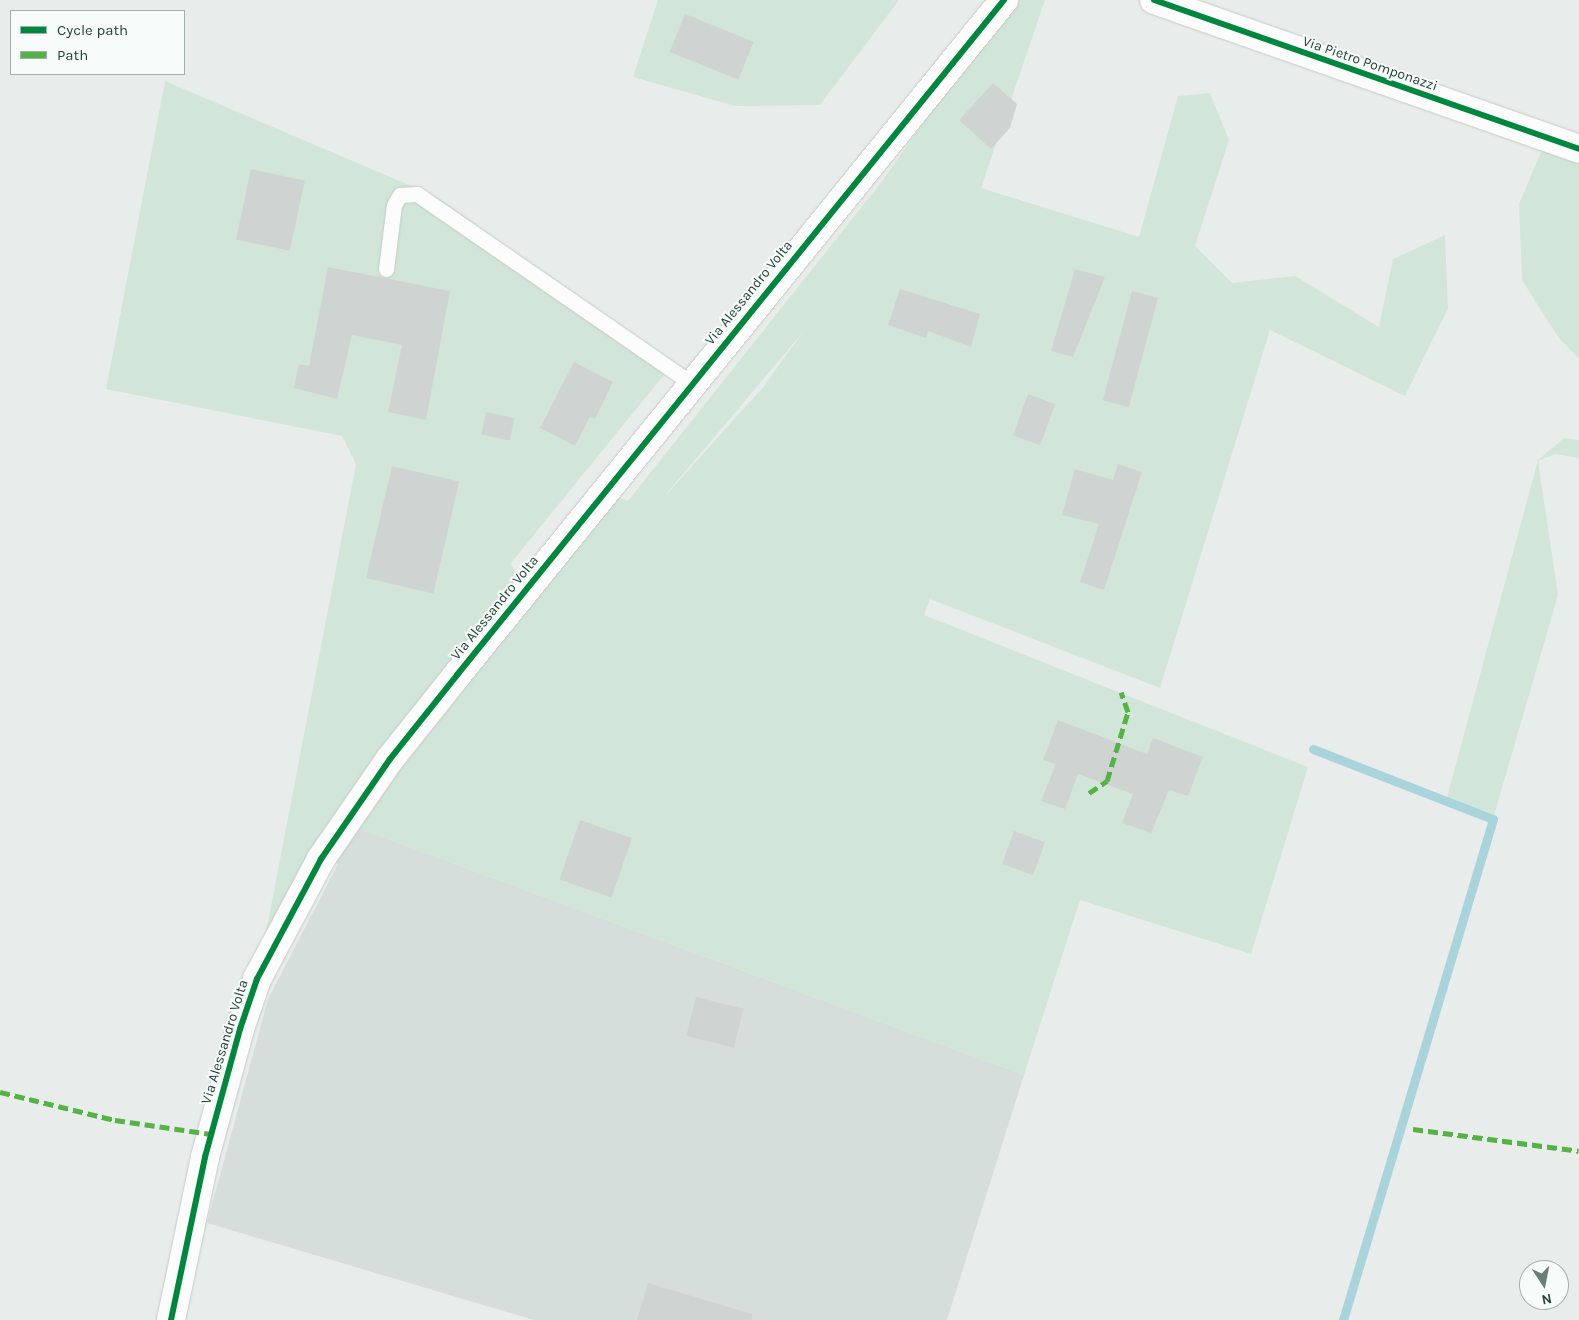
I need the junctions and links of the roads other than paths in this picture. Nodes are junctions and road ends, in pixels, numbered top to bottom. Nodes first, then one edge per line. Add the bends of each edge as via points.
1 (1004, 0) edge
2 (1154, 0) edge
3 (1579, 149) edge
4 (386, 269) dead end
5 (692, 384) junction
6 (171, 1320) edge

1 - 5 street, Via Alessandro Volta
2 - 3 street, Via Pietro Pomponazzi
4 - 5 lane via 394,206 400,195 417,194
5 - 6 street, Via Alessandro Volta via 390,759 297,897 257,979 240,1028 205,1157

